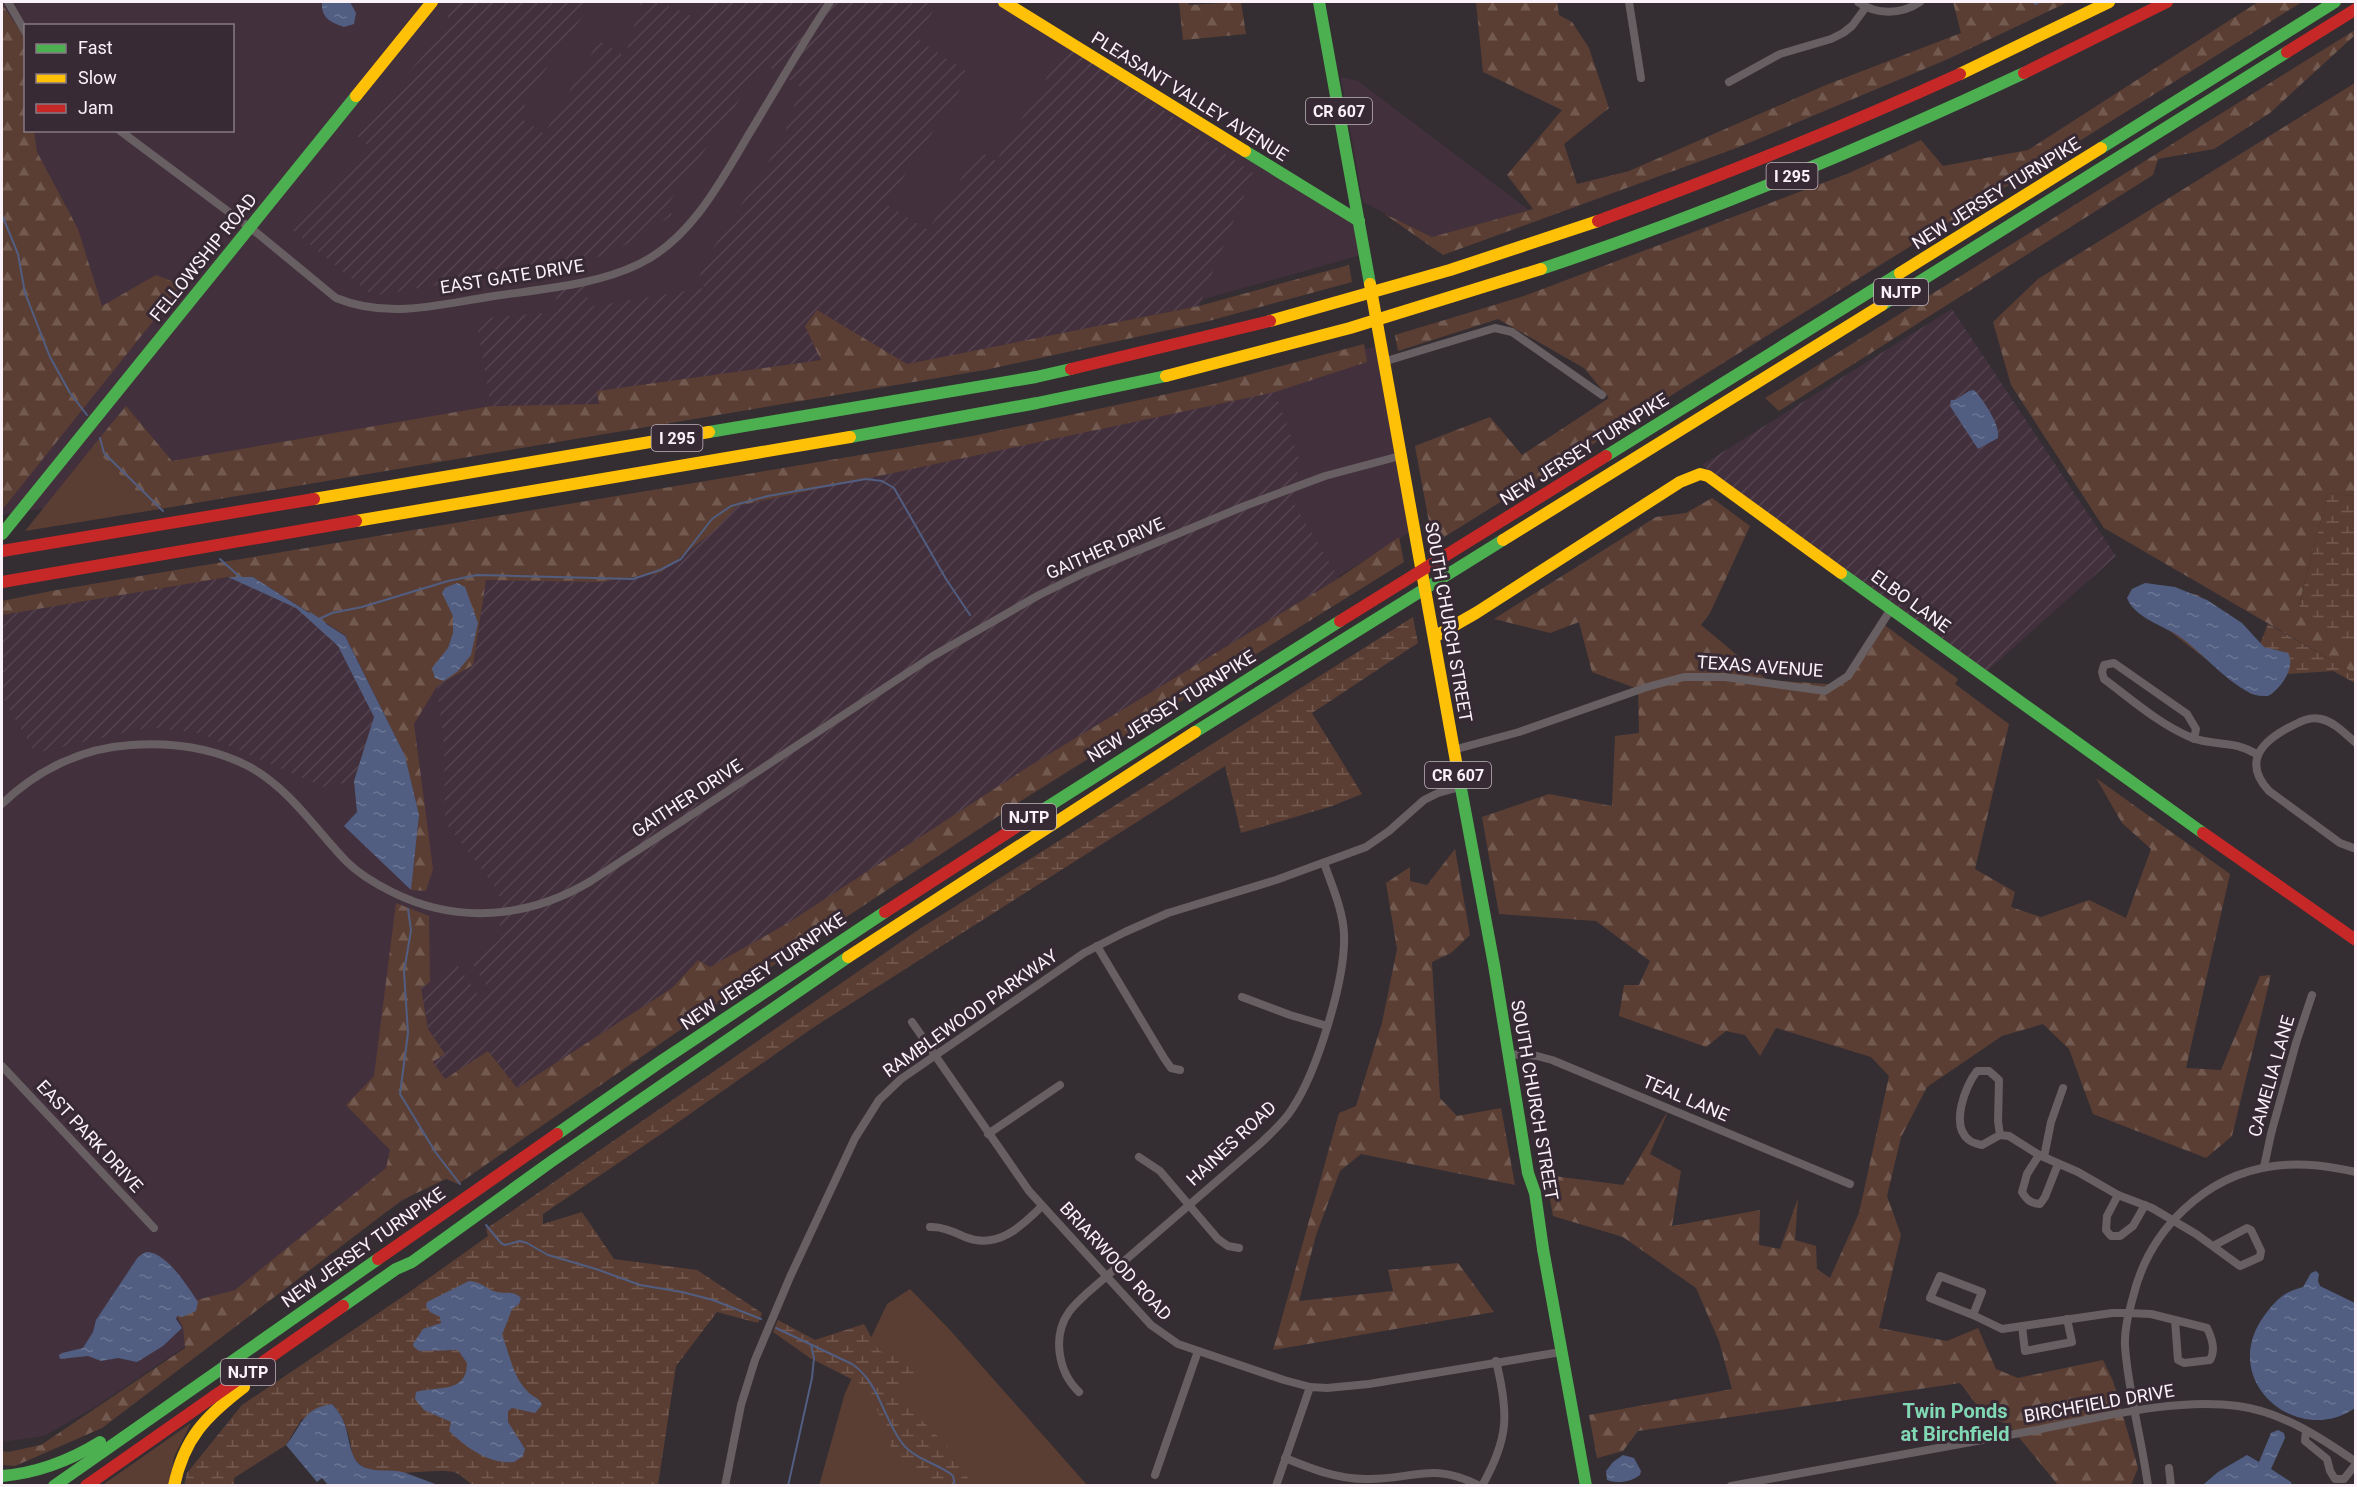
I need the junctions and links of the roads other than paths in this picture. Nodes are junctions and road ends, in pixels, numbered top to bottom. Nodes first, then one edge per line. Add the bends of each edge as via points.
1 (8, 2) edge
2 (432, 2) edge
3 (830, 2) edge
4 (1004, 2) edge
5 (1319, 2) edge
6 (1629, 2) edge
7 (1920, 2) edge
8 (2109, 2) edge
9 (2167, 2) edge
10 (2335, 2) edge
11 (1862, 4) edge
12 (2355, 9) edge
13 (24, 30) edge
14 (1641, 78) dead end
15 (1729, 82) dead end
16 (123, 132) edge
17 (1359, 220) junction
18 (250, 228) junction
19 (1383, 362) junction
20 (1602, 395) dead end
21 (1400, 456) junction
22 (3, 532) edge
23 (2, 551) edge
24 (2, 582) edge
25 (1892, 609) junction
26 (1434, 637) junction
27 (2194, 739) junction
28 (2355, 742) edge
29 (1454, 750) junction
30 (2258, 755) junction
31 (1460, 787) junction
32 (2, 804) edge
33 (2355, 849) edge
34 (1324, 863) junction
35 (2355, 940) edge
36 (1097, 946) junction
37 (2312, 995) dead end
38 (1242, 997) dead end
39 (912, 1022) dead end
40 (1327, 1026) junction
41 (934, 1054) junction
42 (1508, 1054) junction
43 (2, 1066) edge
44 (1180, 1070) dead end
45 (1060, 1085) dead end
46 (2063, 1088) dead end
47 (988, 1134) junction
48 (2000, 1135) junction
49 (2042, 1156) junction
50 (1139, 1157) dead end
51 (2058, 1164) junction
52 (2264, 1167) junction
53 (2355, 1172) edge
54 (1850, 1184) dead end
55 (2118, 1195) junction
56 (1189, 1205) junction
57 (2145, 1205) junction
58 (1042, 1206) junction
59 (2172, 1221) junction
60 (930, 1227) dead end
61 (153, 1228) dead end
62 (2213, 1246) junction
63 (1239, 1248) dead end
64 (412, 1262) junction
65 (1107, 1277) junction
66 (351, 1278) junction
67 (2128, 1313) junction
68 (1972, 1315) junction
69 (2067, 1319) junction
70 (2175, 1320) junction
71 (2022, 1326) junction
72 (1198, 1351) junction
73 (1561, 1352) junction
74 (1496, 1361) junction
75 (1310, 1387) junction
76 (1079, 1392) dead end
77 (2136, 1412) junction
78 (2306, 1431) junction
79 (1285, 1458) junction
80 (2355, 1463) edge
81 (2169, 1468) dead end
82 (1155, 1475) dead end
83 (2, 1476) edge
84 (54, 1485) edge
85 (86, 1485) edge
86 (174, 1485) edge
87 (724, 1485) edge
88 (1276, 1485) edge
89 (1481, 1485) edge
90 (1586, 1485) edge
91 (1731, 1485) edge
92 (2148, 1485) edge
93 (2171, 1485) edge

1 - 13 street
2 - 18 main road, FELLOWSHIP ROAD
3 - 18 street, EAST GATE DRIVE via 696,216 667,246 627,269 600,278 419,308 377,309 336,298
4 - 17 main road, PLEASANT VALLEY AVENUE
5 - 17 main road, SOUTH CHURCH STREET / CR 607
6 - 14 street
7 - 11 street via 1897,12
8 - 23 main road, I 295 via 1944,81 1780,152 1602,220 1347,301 1036,377
9 - 24 main road, I 295 via 1977,96 1783,180 1502,283 1222,363 1048,402
10 - 66 main road, NEW JERSEY TURNPIKE / NJTP via 947,870 660,1062
11 - 15 street via 1852,26 1843,33 1780,54
12 - 64 main road, NEW JERSEY TURNPIKE / NJTP via 1068,812 838,962
16 - 18 street, EAST GATE DRIVE
17 - 19 main road, SOUTH CHURCH STREET / CR 607
18 - 22 main road, FELLOWSHIP ROAD
19 - 20 street via 1495,328 1503,329
19 - 21 main road, SOUTH CHURCH STREET / CR 607
21 - 26 main road, SOUTH CHURCH STREET / CR 607
21 - 32 street, GAITHER DRIVE via 1325,476 1242,507 1039,595 939,652 591,881 538,906 496,914 467,914 439,910 400,897 348,863 293,801 251,768 221,754 187,746 147,743 92,751 39,775
25 - 26 main road, ELBO LANE via 1721,485 1700,474 1680,482
25 - 29 street, TEXAS AVENUE via 1848,676 1825,691 1725,677 1684,678
25 - 35 main road, ELBO LANE
26 - 29 main road, SOUTH CHURCH STREET / CR 607
27 - 27 street via 2104,680 2104,665 2114,663 2187,714 2196,729
27 - 30 street via 2237,745
28 - 30 street via 2333,723 2307,719 2269,739
29 - 31 main road, SOUTH CHURCH STREET / CR 607
30 - 33 street via 2257,774 2269,791 2340,843
31 - 34 street, RAMBLEWOOD PARKWAY via 1424,800 1366,847
31 - 42 main road, SOUTH CHURCH STREET / CR 607
34 - 36 street, RAMBLEWOOD PARKWAY via 1168,913
34 - 40 street, HAINES ROAD via 1344,932 1342,973
36 - 41 street, RAMBLEWOOD PARKWAY
36 - 44 street via 1164,1058 1172,1068
37 - 52 street, CAMELIA LANE via 2298,1034
38 - 40 street
39 - 41 street, BRIARWOOD ROAD
40 - 56 street, HAINES ROAD via 1303,1090 1285,1119
41 - 47 street, BRIARWOOD ROAD
41 - 87 street, RAMBLEWOOD PARKWAY via 889,1089 855,1138 755,1360
42 - 54 street, TEAL LANE via 1552,1060
42 - 73 main road, SOUTH CHURCH STREET / CR 607
43 - 61 street, EAST PARK DRIVE
45 - 47 street
46 - 49 street
47 - 58 street, BRIARWOOD ROAD
48 - 48 street via 1982,1145 1969,1140 1960,1129 1968,1082 1977,1071 1989,1071 1999,1080
48 - 49 street via 2009,1136
49 - 51 street
49 - 51 street via 2027,1174 2022,1192 2032,1203 2040,1204 2045,1197
50 - 56 street via 1160,1171
51 - 55 street
52 - 53 street via 2317,1165
52 - 59 street via 2217,1185
55 - 57 street
55 - 57 street via 2106,1223 2111,1236 2120,1236 2133,1226
56 - 63 street via 1223,1243
56 - 65 street, HAINES ROAD
57 - 59 street
58 - 60 street via 1008,1235 990,1241
58 - 65 street, BRIARWOOD ROAD
59 - 62 street
59 - 67 street via 2146,1256
62 - 62 street via 2240,1266 2260,1257 2261,1251 2247,1228
64 - 85 main road, NEW JERSEY TURNPIKE / NJTP via 396,1269
64 - 86 main road via 214,1410 186,1445
65 - 72 street, BRIARWOOD ROAD via 1160,1333
65 - 76 street, HAINES ROAD via 1069,1312 1060,1334 1062,1364
66 - 83 main road via 289,1311 83,1452 39,1470
66 - 84 main road, NEW JERSEY TURNPIKE / NJTP
67 - 69 street
67 - 70 street
67 - 77 street via 2125,1345
68 - 68 street via 1930,1298 1940,1275 1982,1292
68 - 71 street via 2002,1329
69 - 71 street
69 - 71 street via 2072,1342 2025,1351
70 - 70 street via 2207,1328 2214,1355 2210,1360 2178,1360
72 - 75 street, BRIARWOOD ROAD
72 - 82 street
73 - 74 street, BRIARWOOD ROAD
73 - 90 main road, SOUTH CHURCH STREET
74 - 75 street, BRIARWOOD ROAD via 1359,1386
74 - 89 street via 1504,1397 1504,1432 1498,1456
75 - 79 street
77 - 78 street, BIRCHFIELD DRIVE via 2196,1404 2236,1406 2281,1418
77 - 91 street, BIRCHFIELD DRIVE
77 - 92 street
78 - 80 street, BIRCHFIELD DRIVE
78 - 80 street via 2305,1442 2327,1459 2336,1479 2343,1479
79 - 88 street
79 - 89 street via 1319,1472 1351,1479 1436,1472
81 - 93 street

